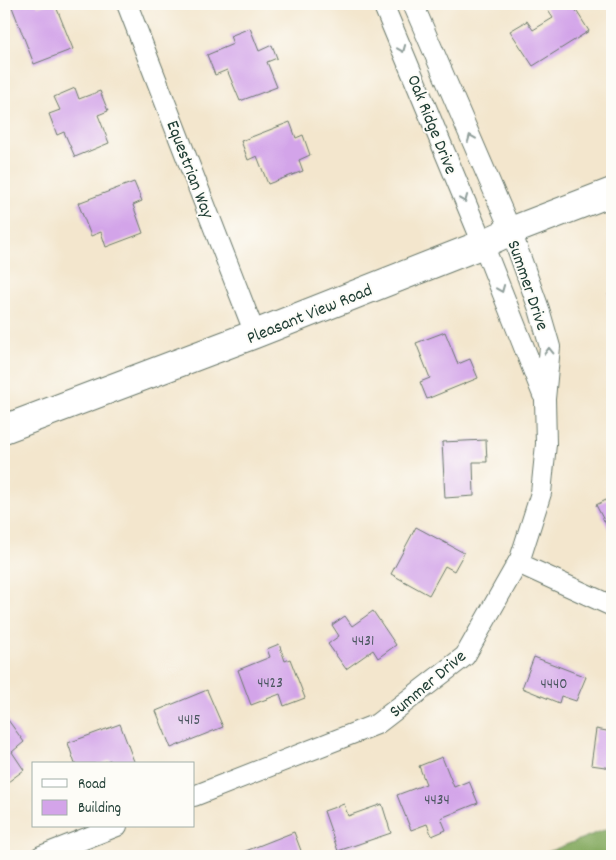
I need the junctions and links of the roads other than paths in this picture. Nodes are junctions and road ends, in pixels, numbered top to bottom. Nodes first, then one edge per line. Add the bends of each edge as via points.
1 (127, 4) edge
2 (383, 4) edge
3 (413, 4) edge
4 (612, 192) edge
5 (511, 231) junction
6 (483, 244) junction
7 (255, 334) junction
8 (545, 399) junction
9 (4, 429) edge
10 (518, 563) junction
11 (612, 606) edge
12 (195, 796) edge
13 (112, 828) edge
14 (41, 856) edge

1 - 7 street, Equestrian Way
2 -> 6 street, Oak Ridge Drive
5 -> 3 street, Oak Ridge Drive
4 - 5 main road, Pleasant View Road
5 - 6 main road, Pleasant View Road
8 -> 5 street, Summer Drive via 550,348
6 - 7 main road, Pleasant View Road
6 -> 8 street, Summer Drive
7 - 9 main road, Pleasant View Road
8 - 10 street, Summer Drive via 546,444 540,493
10 - 11 street
10 - 12 street, Summer Drive via 465,656 377,724
13 - 14 street

